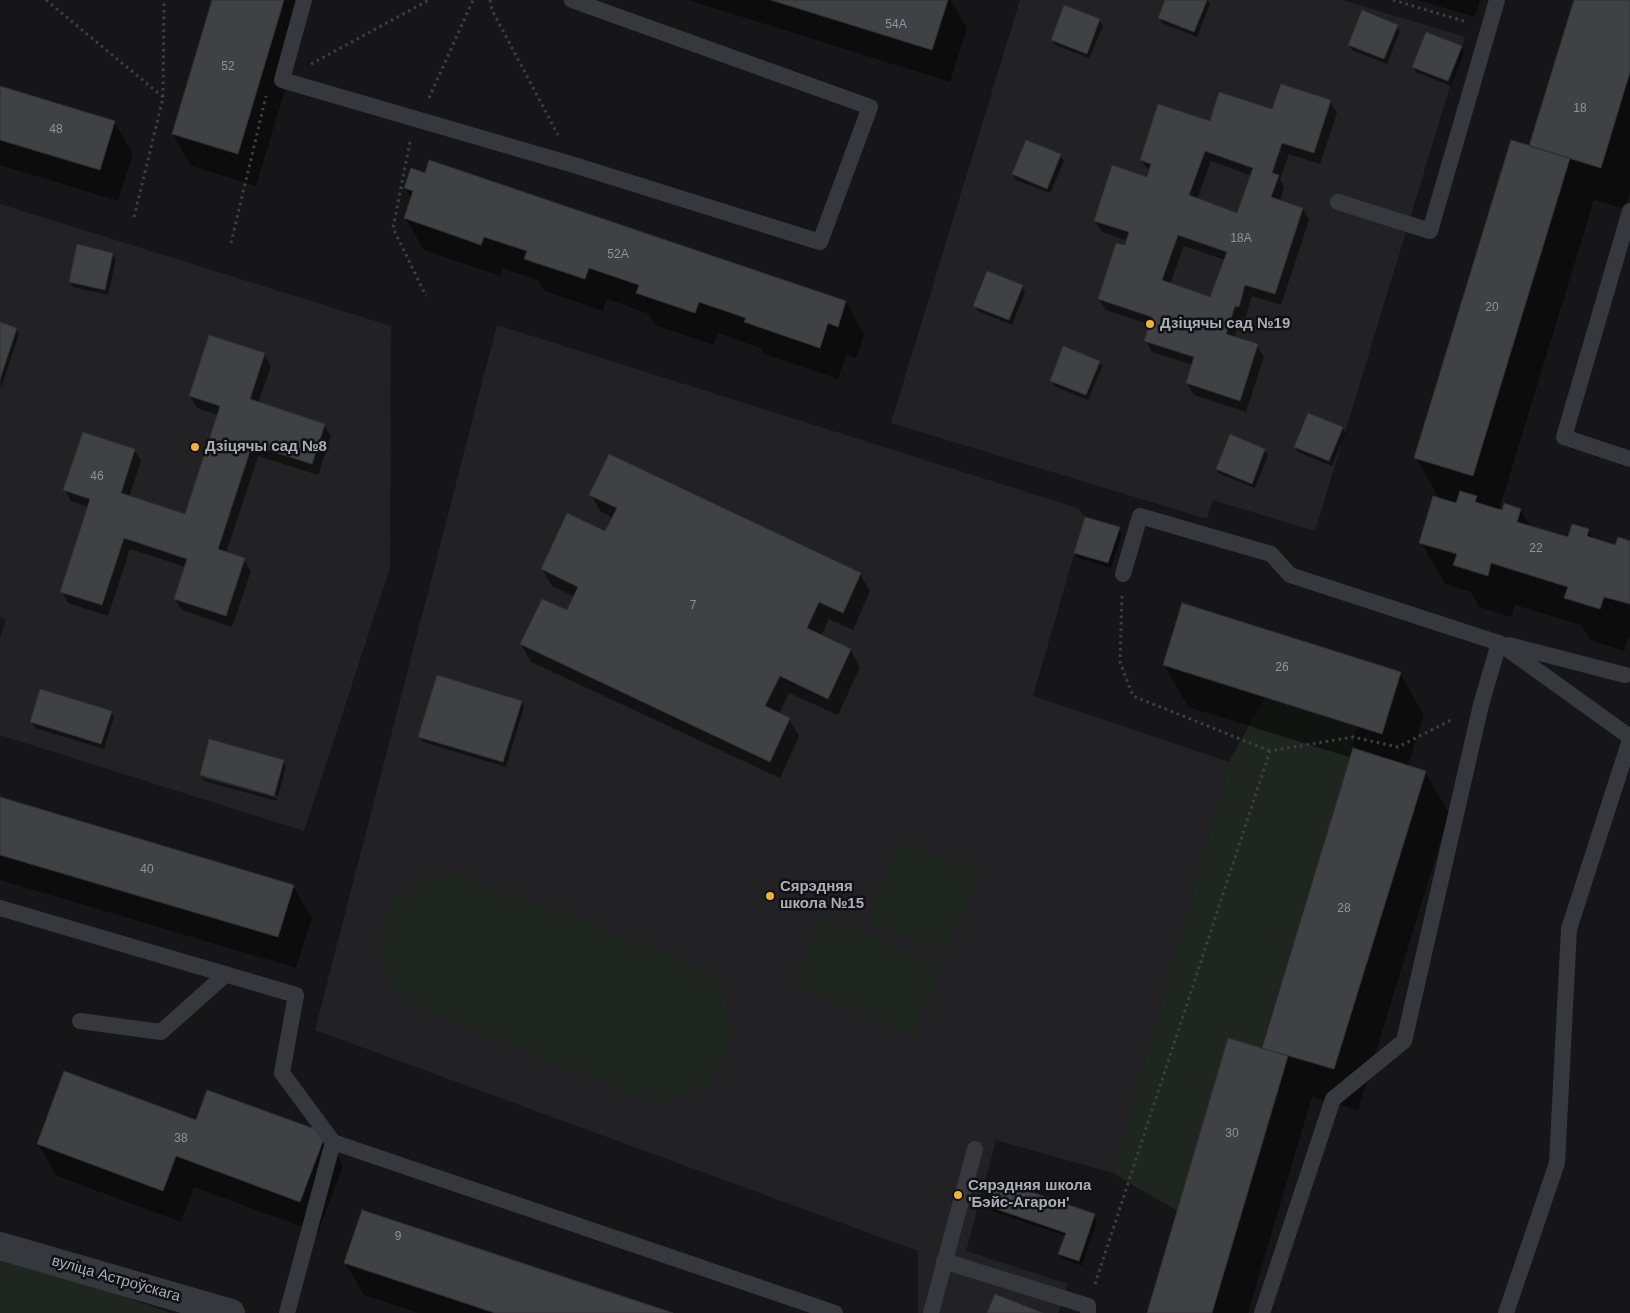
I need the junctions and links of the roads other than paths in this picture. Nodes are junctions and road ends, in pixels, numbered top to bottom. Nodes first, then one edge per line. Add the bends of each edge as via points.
1 (304, 0) edge
2 (572, 0) edge
3 (1497, 0) edge
4 (1338, 202) dead end
5 (1630, 211) edge
6 (1630, 459) edge
7 (1123, 574) road end
8 (1499, 643) junction
9 (1625, 675) dead end
10 (1630, 739) edge
11 (0, 908) edge
12 (226, 974) junction
13 (80, 1021) dead end
14 (333, 1142) junction
15 (975, 1149) dead end
16 (0, 1246) edge
17 (944, 1261) junction
18 (1088, 1310) edge
19 (231, 1313) edge
20 (287, 1313) edge
21 (835, 1313) edge
22 (931, 1313) edge
23 (1262, 1313) edge
24 (1506, 1313) edge

1 - 2 lane via 282,80 574,165 820,242 870,107
3 - 4 lane via 1430,230
5 - 6 lane via 1564,437
7 - 8 lane via 1140,516 1272,554 1290,575
8 - 9 lane
8 - 10 lane
8 - 23 lane via 1480,705 1404,1041 1333,1099
10 - 24 lane via 1569,929 1557,1163
11 - 12 lane
12 - 13 lane via 161,1032
12 - 14 lane via 296,995 282,1073
14 - 20 lane
14 - 21 lane
15 - 17 lane
16 - 19 street, вуліца Астроўскага
17 - 18 lane
17 - 22 lane

